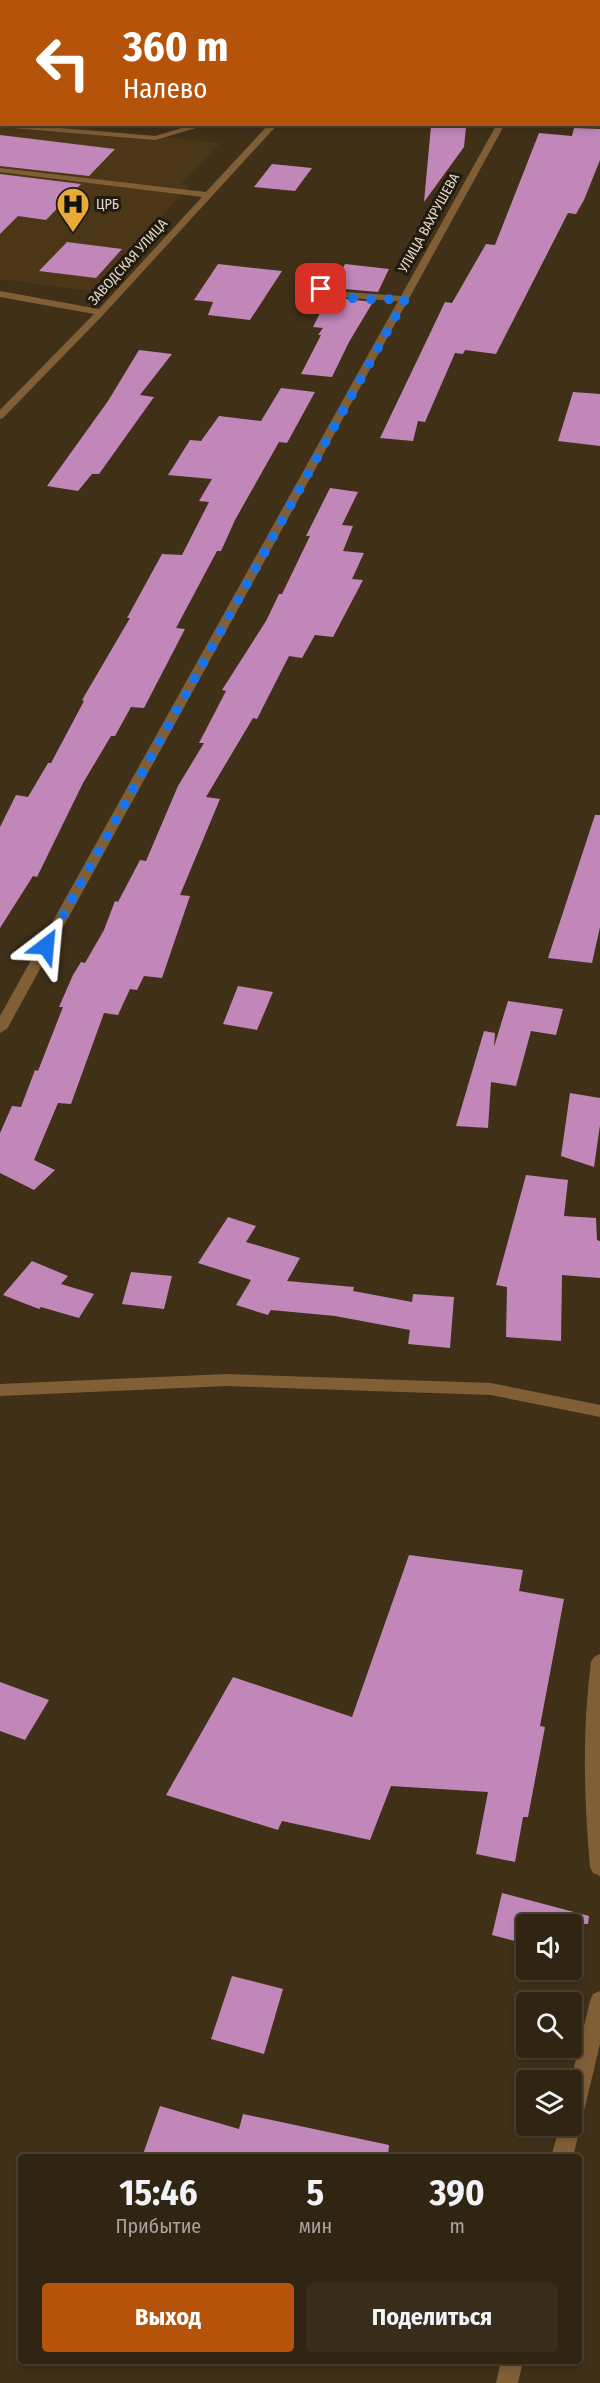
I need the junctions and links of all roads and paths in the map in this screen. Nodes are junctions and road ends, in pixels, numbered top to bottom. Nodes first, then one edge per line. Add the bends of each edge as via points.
1 (0, 126) edge
2 (199, 126) edge
3 (272, 126) edge
4 (500, 126) edge
5 (0, 170) edge
6 (207, 195) junction
7 (329, 273) dead end
8 (0, 294) edge
9 (405, 299) junction
10 (101, 312) junction
11 (0, 416) edge
12 (0, 1029) edge
13 (0, 1390) edge
14 (600, 1411) edge
15 (600, 1662) edge
16 (600, 1868) edge
17 (600, 2001) edge
18 (582, 2076) edge
19 (567, 2136) edge
20 (563, 2154) edge
21 (511, 2364) edge
22 (507, 2383) edge

1 - 2 street via 155,138
3 - 6 street, ЗАВОДСКАЯ УЛИЦА
4 - 9 street, УЛИЦА ВАХРУШЕВА
5 - 6 street
6 - 10 street, ЗАВОДСКАЯ УЛИЦА
7 - 9 street via 321,289 332,294
8 - 10 street
9 - 12 street, УЛИЦА ВАХРУШЕВА
10 - 11 street, ЗАВОДСКАЯ УЛИЦА
13 - 14 street via 227,1380 491,1389
15 - 16 street via 594,1705 594,1806
17 - 18 street
19 - 20 street
21 - 22 street

